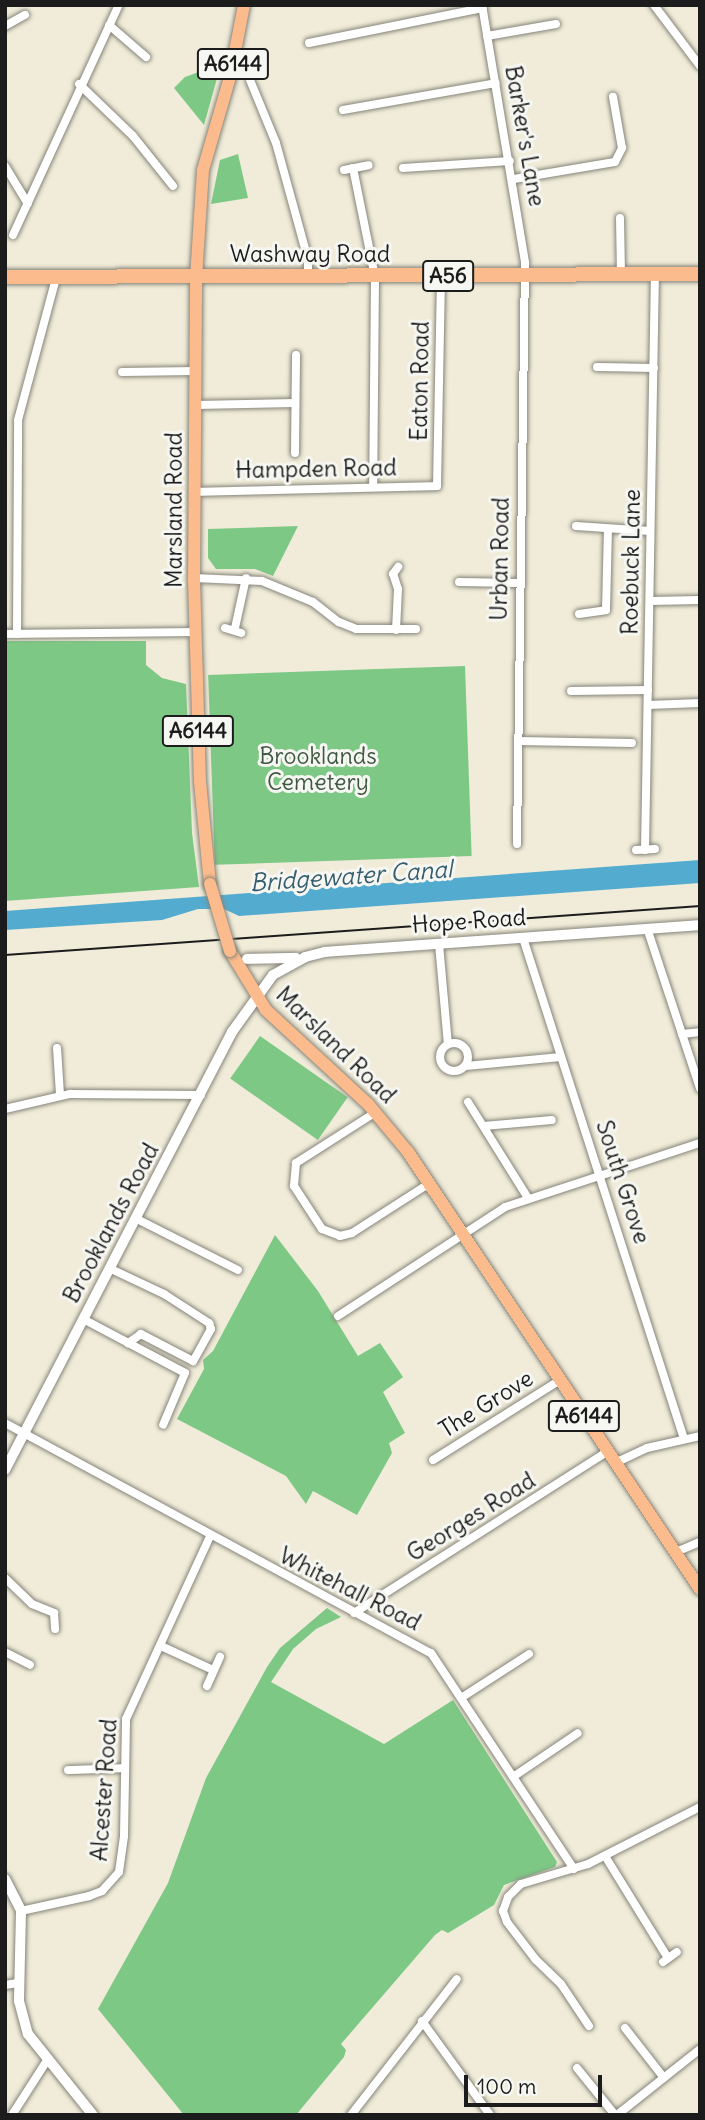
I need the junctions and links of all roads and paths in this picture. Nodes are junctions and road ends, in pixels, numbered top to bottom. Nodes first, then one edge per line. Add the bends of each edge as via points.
1 (119, 5) edge
2 (244, 5) edge
3 (654, 5) edge
4 (482, 6) edge
5 (25, 15) dead end
6 (556, 24) dead end
7 (109, 25) junction
8 (5, 26) edge
9 (487, 36) junction
10 (309, 43) dead end
11 (146, 57) dead end
12 (700, 66) edge
13 (250, 80) dead end
14 (496, 83) junction
15 (79, 84) junction
16 (613, 97) dead end
17 (343, 110) dead end
18 (510, 161) junction
19 (369, 165) dead end
20 (5, 166) edge
21 (402, 168) dead end
22 (514, 180) junction
23 (173, 186) dead end
24 (28, 204) junction
25 (620, 218) dead end
26 (13, 235) dead end
27 (525, 274) junction
28 (621, 274) junction
29 (655, 274) junction
30 (700, 274) edge
31 (441, 276) junction
32 (5, 277) edge
33 (308, 277) junction
34 (375, 277) junction
35 (56, 278) junction
36 (196, 278) junction
37 (296, 355) dead end
38 (597, 367) dead end
39 (654, 368) junction
40 (196, 371) junction
41 (121, 372) dead end
42 (295, 403) junction
43 (196, 405) junction
44 (295, 453) dead end
45 (437, 486) joint
46 (373, 487) junction
47 (195, 492) junction
48 (576, 526) dead end
49 (608, 530) junction
50 (650, 531) junction
51 (392, 572) dead end
52 (194, 578) junction
53 (246, 578) junction
54 (459, 582) dead end
55 (518, 583) junction
56 (700, 600) edge
57 (650, 601) junction
58 (579, 614) dead end
59 (225, 628) dead end
60 (416, 629) dead end
61 (396, 630) junction
62 (195, 632) junction
63 (5, 634) edge
64 (17, 634) junction
65 (648, 690) junction
66 (571, 691) dead end
67 (700, 703) edge
68 (648, 705) junction
69 (518, 741) junction
70 (632, 743) dead end
71 (517, 844) dead end
72 (655, 849) dead end
73 (700, 925) edge
74 (647, 928) junction
75 (523, 938) junction
76 (439, 944) junction
77 (230, 951) junction
78 (305, 957) junction
79 (247, 959) joint
80 (255, 995) junction
81 (700, 1032) edge
82 (682, 1034) junction
83 (448, 1044) junction
84 (57, 1048) dead end
85 (561, 1057) junction
86 (466, 1066) junction
87 (700, 1088) edge
88 (60, 1095) junction
89 (201, 1095) junction
90 (468, 1102) dead end
91 (5, 1108) edge
92 (376, 1112) junction
93 (552, 1120) dead end
94 (484, 1126) junction
95 (700, 1143) edge
96 (601, 1175) junction
97 (429, 1183) junction
98 (528, 1198) junction
99 (137, 1219) junction
100 (464, 1233) junction
101 (111, 1269) junction
102 (238, 1270) dead end
103 (338, 1316) dead end
104 (85, 1320) junction
105 (128, 1343) junction
106 (560, 1380) junction
107 (5, 1423) edge
108 (163, 1425) dead end
109 (25, 1433) junction
110 (700, 1436) edge
111 (684, 1439) junction
112 (608, 1451) junction
113 (433, 1460) dead end
114 (615, 1463) junction
115 (5, 1470) edge
116 (210, 1536) junction
117 (700, 1542) edge
118 (676, 1552) junction
119 (5, 1578) edge
120 (700, 1589) edge
121 (354, 1613) junction
122 (55, 1629) dead end
123 (161, 1646) junction
124 (5, 1652) edge
125 (529, 1654) dead end
126 (220, 1657) dead end
127 (30, 1665) dead end
128 (214, 1670) junction
129 (207, 1686) dead end
130 (461, 1698) junction
131 (578, 1733) dead end
132 (124, 1768) junction
133 (68, 1770) dead end
134 (513, 1777) junction
135 (700, 1807) edge
136 (605, 1856) junction
137 (574, 1870) junction
138 (5, 1879) edge
139 (21, 1911) junction
140 (677, 1952) dead end
141 (457, 1979) dead end
142 (18, 1983) junction
143 (5, 1984) edge
144 (422, 2021) junction
145 (589, 2026) dead end
146 (625, 2028) dead end
147 (700, 2049) edge
148 (46, 2062) junction
149 (578, 2068) dead end
150 (664, 2078) junction
151 (12, 2115) edge
152 (93, 2115) edge
153 (351, 2115) edge
154 (490, 2115) edge
155 (616, 2115) edge

1 - 7 street
2 - 36 main road, A6144 via 230,77 203,170
3 - 12 street
4 - 9 street, Barker's Lane
4 - 10 street
5 - 8 street
6 - 9 street
7 - 11 street
7 - 15 street
9 - 14 street, Barker's Lane
13 - 33 street via 276,143
14 - 17 street
14 - 18 street, Barker's Lane
15 - 23 street via 132,136
15 - 24 street
16 - 22 street via 622,148 615,162
18 - 21 street
18 - 22 street, Barker's Lane
19 - 34 street via 349,169
20 - 24 street
22 - 27 street, Barker's Lane
24 - 26 street
25 - 28 street
27 - 28 highway, Washway Road / A56
27 - 31 highway, Washway Road / A56
27 - 55 street, Urban Road
28 - 29 highway, Washway Road / A56
29 - 30 highway, Washway Road / A56
29 - 39 street, Roebuck Lane
31 - 34 highway, Washway Road / A56
31 - 45 street, Eaton Road
32 - 35 highway, Washway Road / A56
33 - 34 highway, Washway Road / A56
33 - 36 highway, Washway Road / A56
34 - 46 street
35 - 36 highway, Washway Road / A56
35 - 64 street via 18,420
36 - 40 main road, Marsland Road / A6144
37 - 42 street
38 - 39 street
39 - 50 street, Roebuck Lane
40 - 41 street
40 - 43 main road, Marsland Road / A6144
42 - 43 street
42 - 44 street
43 - 47 main road, Marsland Road / A6144
45 - 46 street, Hampden Road
46 - 47 street, Hampden Road
47 - 52 main road, Marsland Road / A6144
48 - 49 street
49 - 50 street
49 - 58 street via 606,610
50 - 57 street, Roebuck Lane
51 - 61 street via 398,589
52 - 53 street
52 - 62 main road, Marsland Road / A6144
53 - 59 street via 237,630
53 - 61 street via 313,602 348,626
54 - 55 street
55 - 69 street, Urban Road
56 - 57 street
57 - 65 street, Roebuck Lane
60 - 61 street
62 - 64 street
62 - 77 main road, Marsland Road / A6144, bridge via 210,884
63 - 64 street
65 - 66 street
65 - 68 street, Roebuck Lane
67 - 68 street
68 - 72 street, Roebuck Lane via 640,850
69 - 70 street
69 - 71 street, Urban Road
73 - 74 street, Hope Road
74 - 75 street, Hope Road
74 - 82 street
75 - 76 street, Hope Road
75 - 85 street, South Grove
76 - 78 street, Hope Road
76 - 83 street
77 - 79 main road
77 - 80 main road, Marsland Road / A6144
78 - 79 street via 266,962
78 - 80 street, Hope Road via 273,975
80 - 89 street, Brooklands Road
80 - 92 main road, Marsland Road / A6144
81 - 82 street
82 - 87 street
83 - 86 street via 465,1048
83 - 86 street via 440,1055 445,1068 454,1071
84 - 88 street
85 - 86 street
85 - 96 street, South Grove
88 - 89 street
88 - 91 street
89 - 99 street, Brooklands Road
90 - 94 street
92 - 97 main road, Marsland Road / A6144
92 - 97 street via 296,1163 294,1186 322,1229 340,1236 352,1233
93 - 94 street
94 - 98 street
95 - 96 street
96 - 98 street
96 - 111 street, South Grove
97 - 100 main road, Marsland Road / A6144
98 - 100 street
99 - 101 street, Brooklands Road
99 - 102 street
100 - 103 street
100 - 106 main road, Marsland Road / A6144
101 - 104 street, Brooklands Road
101 - 105 street via 164,1294 209,1323 211,1329 193,1361 141,1334
104 - 105 street
104 - 109 street, Brooklands Road
105 - 108 street via 185,1373
106 - 112 main road, Marsland Road / A6144
106 - 113 street, The Grove
107 - 109 street, Whitehall Road
109 - 115 street, Brooklands Road
109 - 116 street, Whitehall Road
110 - 111 street
111 - 114 street via 640,1450
112 - 114 main road, Marsland Road / A6144
112 - 121 street, Georges Road
114 - 118 main road, Marsland Road / A6144
116 - 121 street, Whitehall Road
116 - 123 street, Alcester Road
117 - 118 street
118 - 120 main road, Marsland Road / A6144
119 - 122 street via 32,1604 54,1613
121 - 130 street, Whitehall Road via 431,1653
123 - 128 street
123 - 132 street, Alcester Road via 126,1719
124 - 127 street
125 - 130 street
126 - 128 street
128 - 129 street
130 - 134 street, Whitehall Road
131 - 134 street
132 - 133 street
132 - 139 street, Alcester Road via 119,1872 102,1891
134 - 137 street, Whitehall Road
135 - 136 street
136 - 137 street
136 - 140 street via 665,1960
137 - 145 street via 521,1884 513,1889 503,1911 513,1931 561,1984
138 - 139 street
139 - 142 street
141 - 144 street
142 - 143 street
142 - 148 street via 22,2017
144 - 153 street
144 - 154 street
146 - 150 street
147 - 150 street
148 - 151 street
148 - 152 street
149 - 155 street
150 - 155 street

